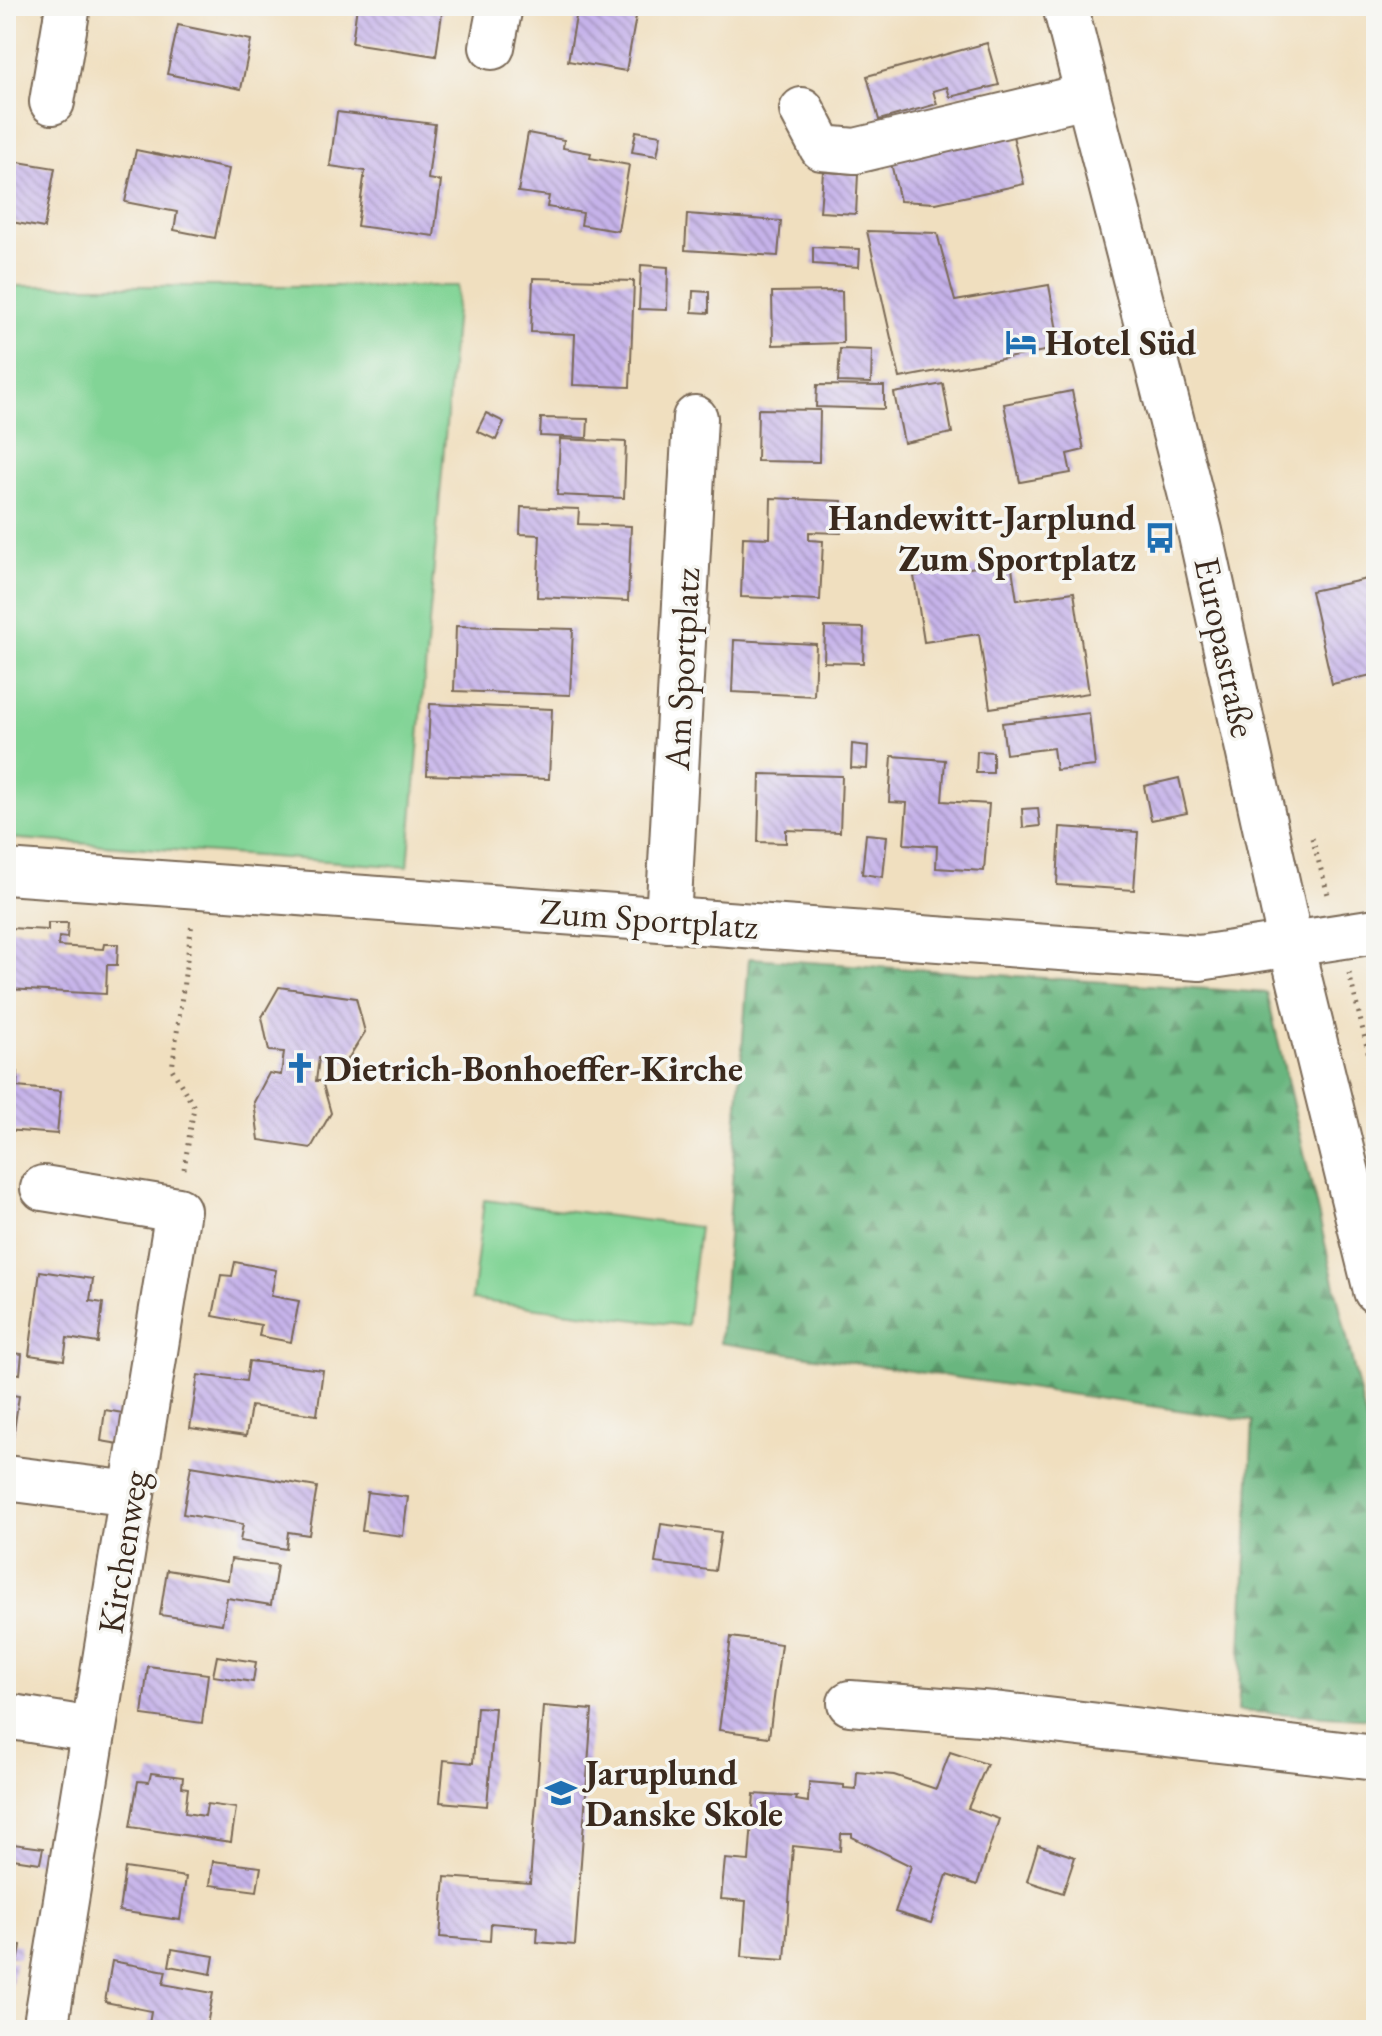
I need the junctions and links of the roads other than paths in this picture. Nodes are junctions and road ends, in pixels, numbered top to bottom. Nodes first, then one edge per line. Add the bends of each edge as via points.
1 (68, 6) edge
2 (1065, 6) edge
3 (1086, 96) junction
4 (52, 102) dead end
5 (802, 110) dead end
6 (695, 418) dead end
7 (6, 872) edge
8 (668, 920) junction
9 (1376, 931) edge
10 (1291, 945) junction
11 (43, 1188) dead end
12 (1376, 1291) edge
13 (6, 1478) edge
14 (132, 1494) junction
15 (850, 1703) dead end
16 (6, 1716) edge
17 (93, 1730) junction
18 (1376, 1758) edge
19 (45, 2030) edge

1 - 4 street
2 - 3 street, Europastraße
3 - 5 street via 855,151 822,148
3 - 10 street, Europastraße via 1200,531
6 - 8 street, Am Sportplatz
7 - 8 street, Zum Sportplatz
8 - 10 street, Zum Sportplatz via 1200,958
9 - 10 street, Zum Sportplatz
10 - 12 street, Europastraße
11 - 14 street, Kirchenweg via 178,1210
13 - 14 street
14 - 17 street, Kirchenweg
15 - 18 street via 994,1714
16 - 17 street
17 - 19 street, Kirchenweg

